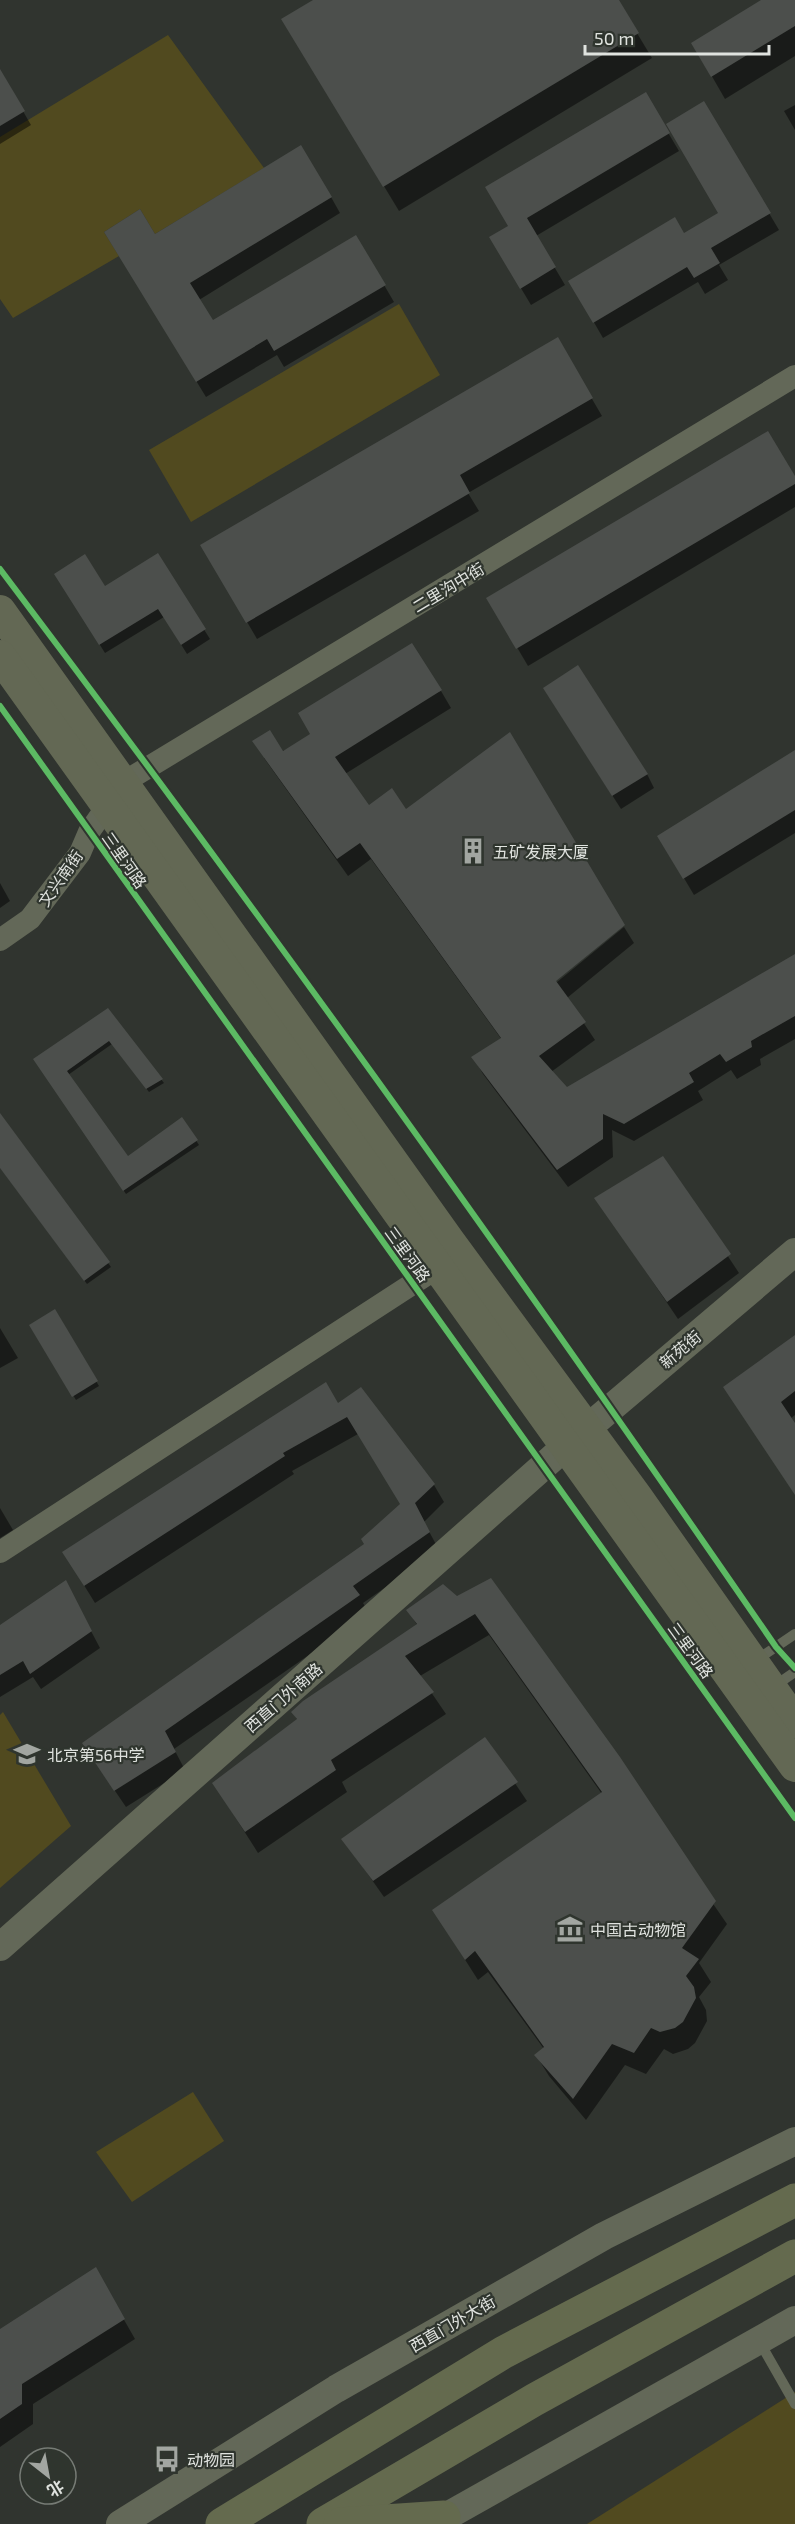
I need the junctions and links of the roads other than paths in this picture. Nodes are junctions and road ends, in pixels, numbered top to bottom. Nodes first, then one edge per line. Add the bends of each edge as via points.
1 (795, 375) edge
2 (0, 610) edge
3 (0, 656) edge
4 (116, 794) junction
5 (0, 940) edge
6 (795, 1252) edge
7 (437, 1268) junction
8 (576, 1438) junction
9 (0, 1552) edge
10 (795, 1634) edge
11 (743, 1669) junction
12 (768, 1691) edge
13 (795, 1722) edge
14 (795, 1766) edge
15 (0, 1947) edge
16 (795, 2141) edge
17 (795, 2200) edge
18 (795, 2256) edge
19 (795, 2320) edge
20 (758, 2341) junction
21 (795, 2404) edge
22 (442, 2522) edge
23 (120, 2524) edge
24 (222, 2524) edge
25 (323, 2524) edge
26 (340, 2524) edge

1 - 4 street, 二里沟中街
2 - 4 main road, 三里河路
3 - 4 main road, 三里河路
4 - 5 street, 文兴南街 via 89,832 80,853 30,919
4 - 7 main road, 三里河路
4 - 8 main road, 三里河路 via 442,1231
6 - 8 street, 新苑街
7 - 8 main road, 三里河路
7 - 9 street
8 - 11 main road, 三里河路
8 - 15 street, 西直门外南路
10 - 11 lane
11 - 12 main road, 三里河路
12 - 13 main road, 三里河路
12 - 14 main road, 三里河路
16 - 23 street, 西直门外大街 via 594,2242 336,2389
17 - 24 highway via 504,2352
18 - 25 highway via 534,2400
19 - 20 street
20 - 21 lane
20 - 22 street
22 - 26 highway

